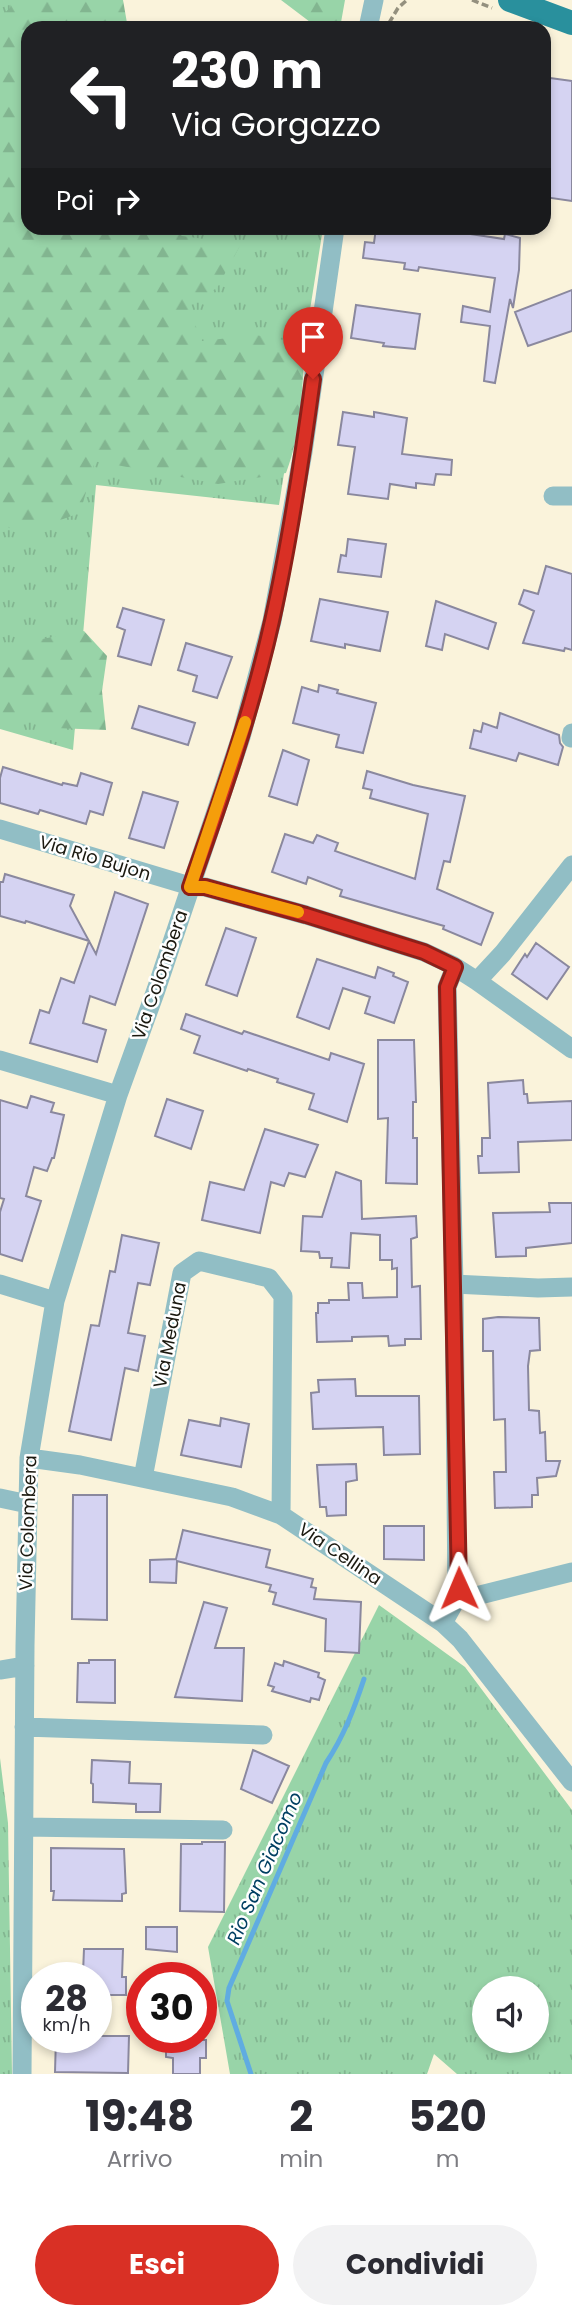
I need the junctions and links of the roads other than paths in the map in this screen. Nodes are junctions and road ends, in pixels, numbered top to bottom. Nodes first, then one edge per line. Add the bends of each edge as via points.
1 (374, 0) edge
2 (506, 6) edge
3 (370, 21) edge
4 (572, 23) edge
5 (334, 235) edge
6 (0, 829) edge
7 (572, 865) edge
8 (190, 887) junction
9 (455, 967) junction
10 (477, 981) junction
11 (572, 1049) edge
12 (0, 1059) edge
13 (118, 1095) junction
14 (0, 1284) edge
15 (454, 1284) junction
16 (572, 1287) edge
17 (55, 1301) junction
18 (29, 1458) junction
19 (143, 1478) junction
20 (0, 1498) edge
21 (28, 1504) junction
22 (281, 1515) junction
23 (572, 1572) edge
24 (457, 1598) junction
25 (443, 1623) junction
26 (25, 1666) junction
27 (0, 1670) edge
28 (24, 1727) junction
29 (263, 1735) dead end
30 (572, 1782) edge
31 (24, 1827) junction
32 (223, 1830) dead end
33 (22, 2074) edge

1 - 3 street
2 - 4 main road
5 - 8 street, Via Colombera via 303,452 272,621 241,737
6 - 8 street, Via Rio Bujon
7 - 10 street
8 - 9 street, Via Rio Bujon via 205,887 306,915 424,952
8 - 13 street, Via Colombera
9 - 10 street, Via Rio Bujon
9 - 15 street via 447,987
10 - 11 street, Via Rio Bujon
12 - 13 street
13 - 17 street, Via Colombera
14 - 17 street
15 - 16 street
15 - 24 street
17 - 18 street, Via Colombera
18 - 19 street, Via Cellina
18 - 21 street, Via Colombera
19 - 22 street, Via Cellina via 232,1497
19 - 22 street, Via Meduna via 182,1273 199,1261 269,1278 283,1296
20 - 21 street
21 - 26 street, Via Colombera
22 - 25 street, Via Cellina
23 - 24 street
24 - 25 street
25 - 30 street, Via Cellina
26 - 27 street
26 - 28 street, Via Colombera
28 - 29 street
28 - 31 street, Via Colombera
31 - 32 street
31 - 33 street, Via Colombera

